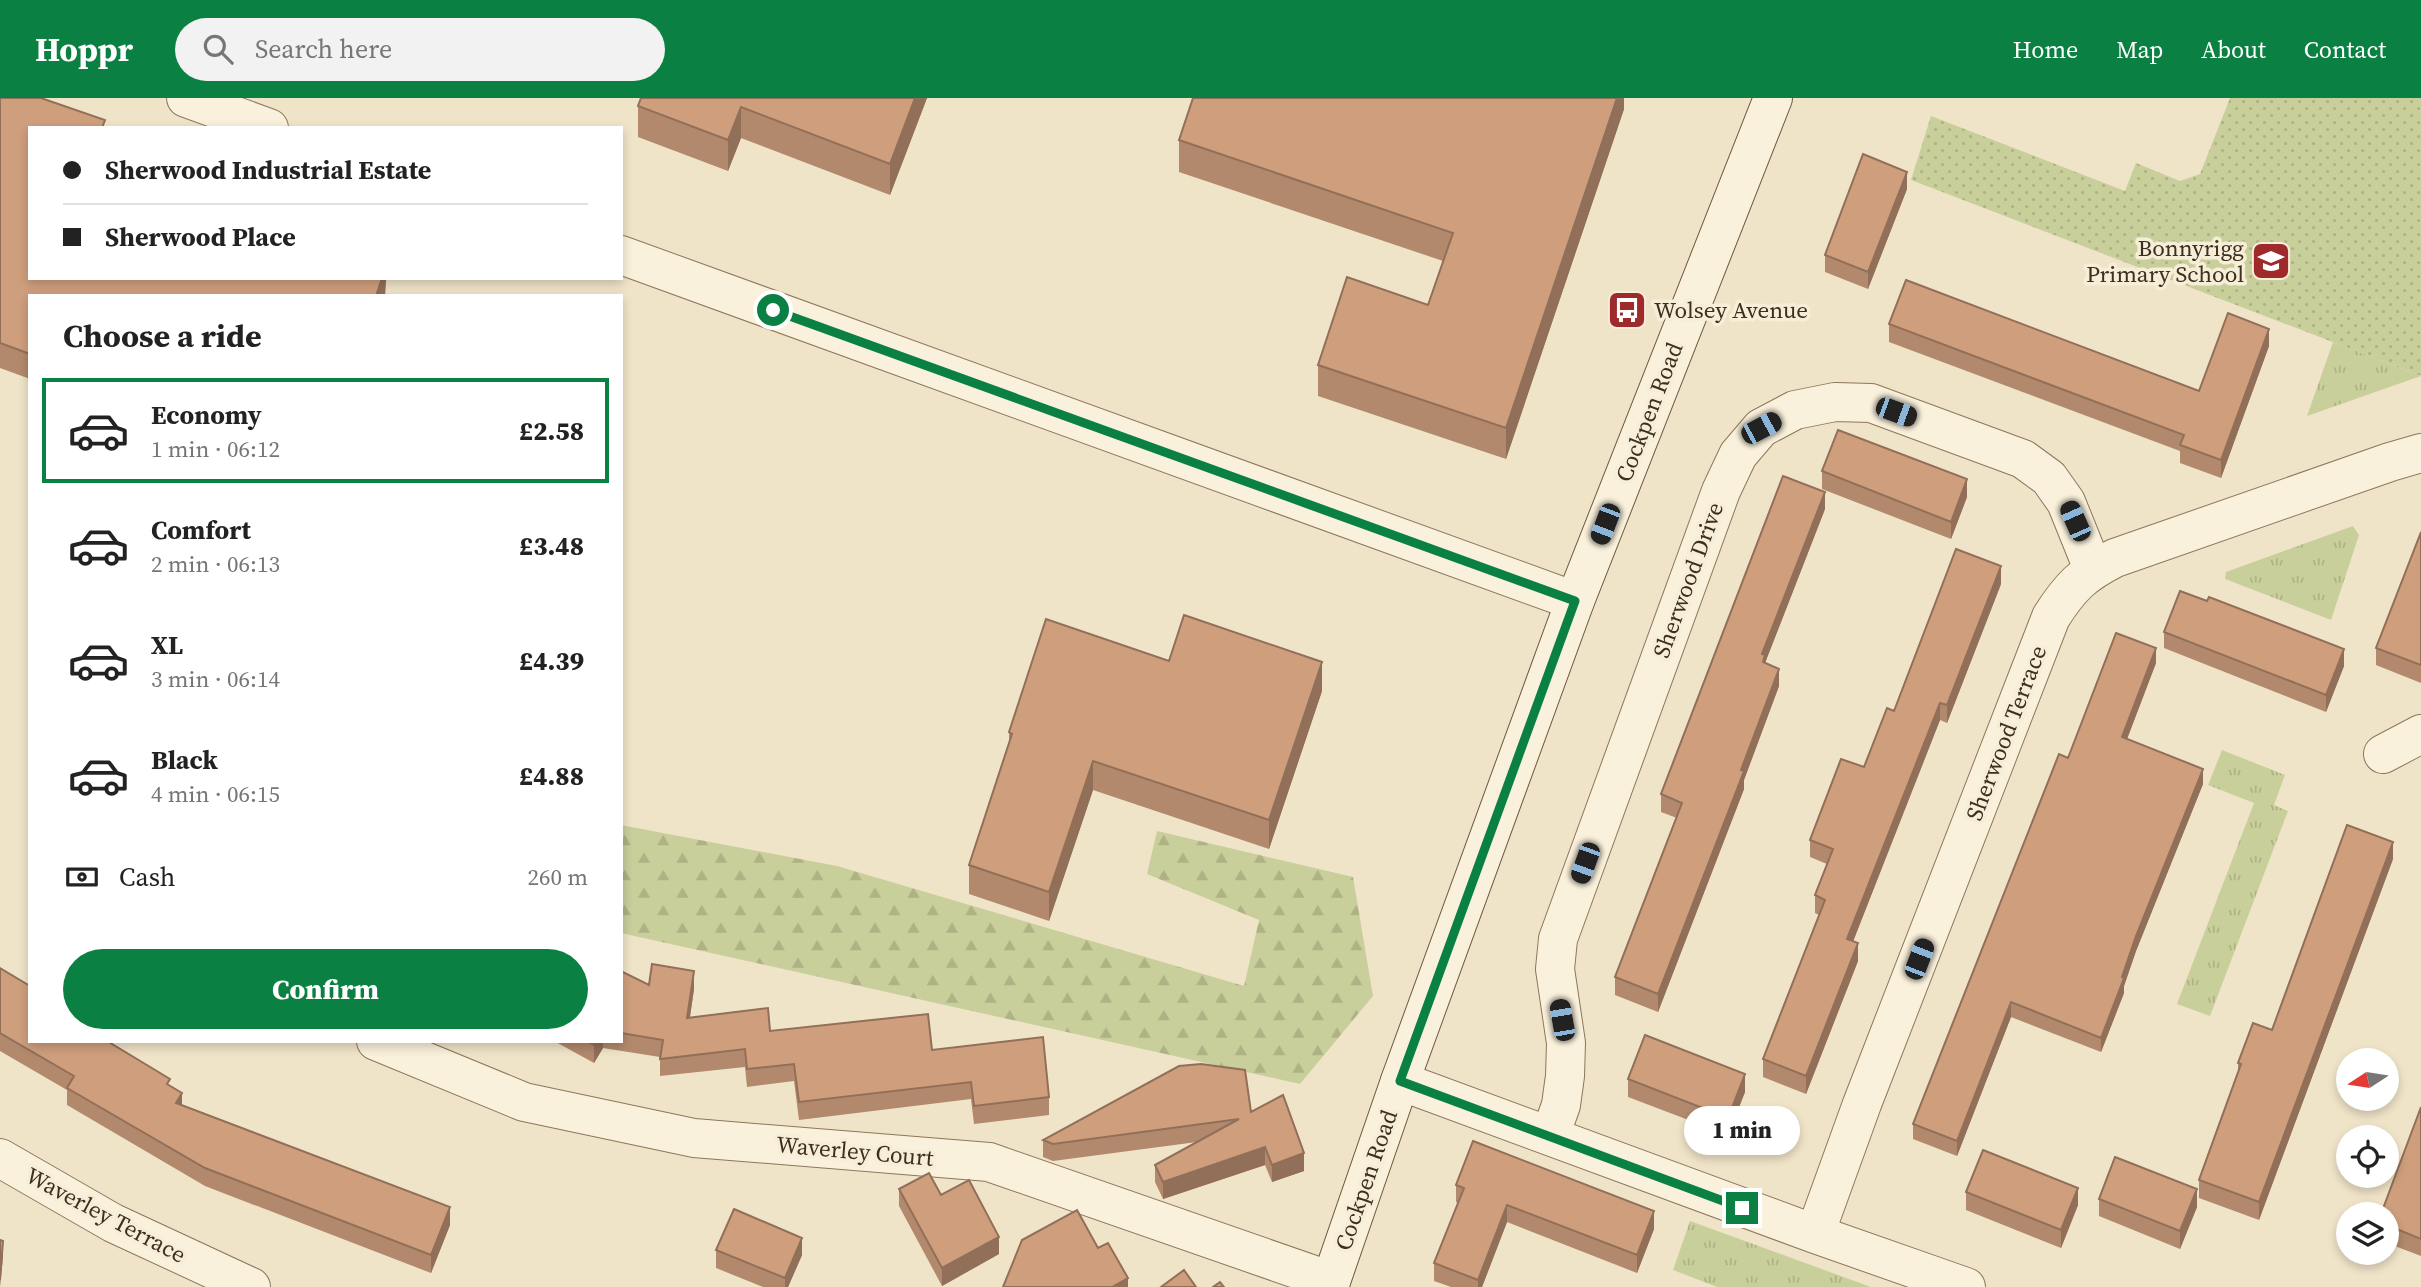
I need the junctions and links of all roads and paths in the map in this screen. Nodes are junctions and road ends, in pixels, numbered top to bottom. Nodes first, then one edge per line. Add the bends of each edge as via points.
1 (186, 98) edge
2 (1773, 98) edge
3 (263, 126) edge
4 (623, 256) edge
5 (2421, 453) edge
6 (2093, 569) junction
7 (1575, 601) junction
8 (2421, 734) edge
9 (2383, 754) dead end
10 (381, 1043) edge
11 (1400, 1081) junction
12 (1550, 1136) junction
13 (0, 1158) edge
14 (1815, 1234) junction
15 (1330, 1284) edge
16 (251, 1287) edge
17 (1966, 1287) edge

1 - 3 street
2 - 7 street, Cockpen Road
4 - 7 street
5 - 6 street, Sherwood Terrace via 2163,540
6 - 12 street, Sherwood Drive via 2066,502 2049,478 2024,459 1871,403 1835,402 1795,410 1761,428 1738,455 1721,491 1558,939 1555,969 1566,1043 1565,1076
6 - 14 street, Sherwood Terrace via 2067,591 2051,617
7 - 11 street, Cockpen Road
8 - 9 street
10 - 15 street, Waverley Court via 524,1102 694,1138 989,1162
11 - 12 street
11 - 15 street, Cockpen Road
12 - 14 street
13 - 16 street, Waverley Terrace via 113,1223
14 - 17 street

